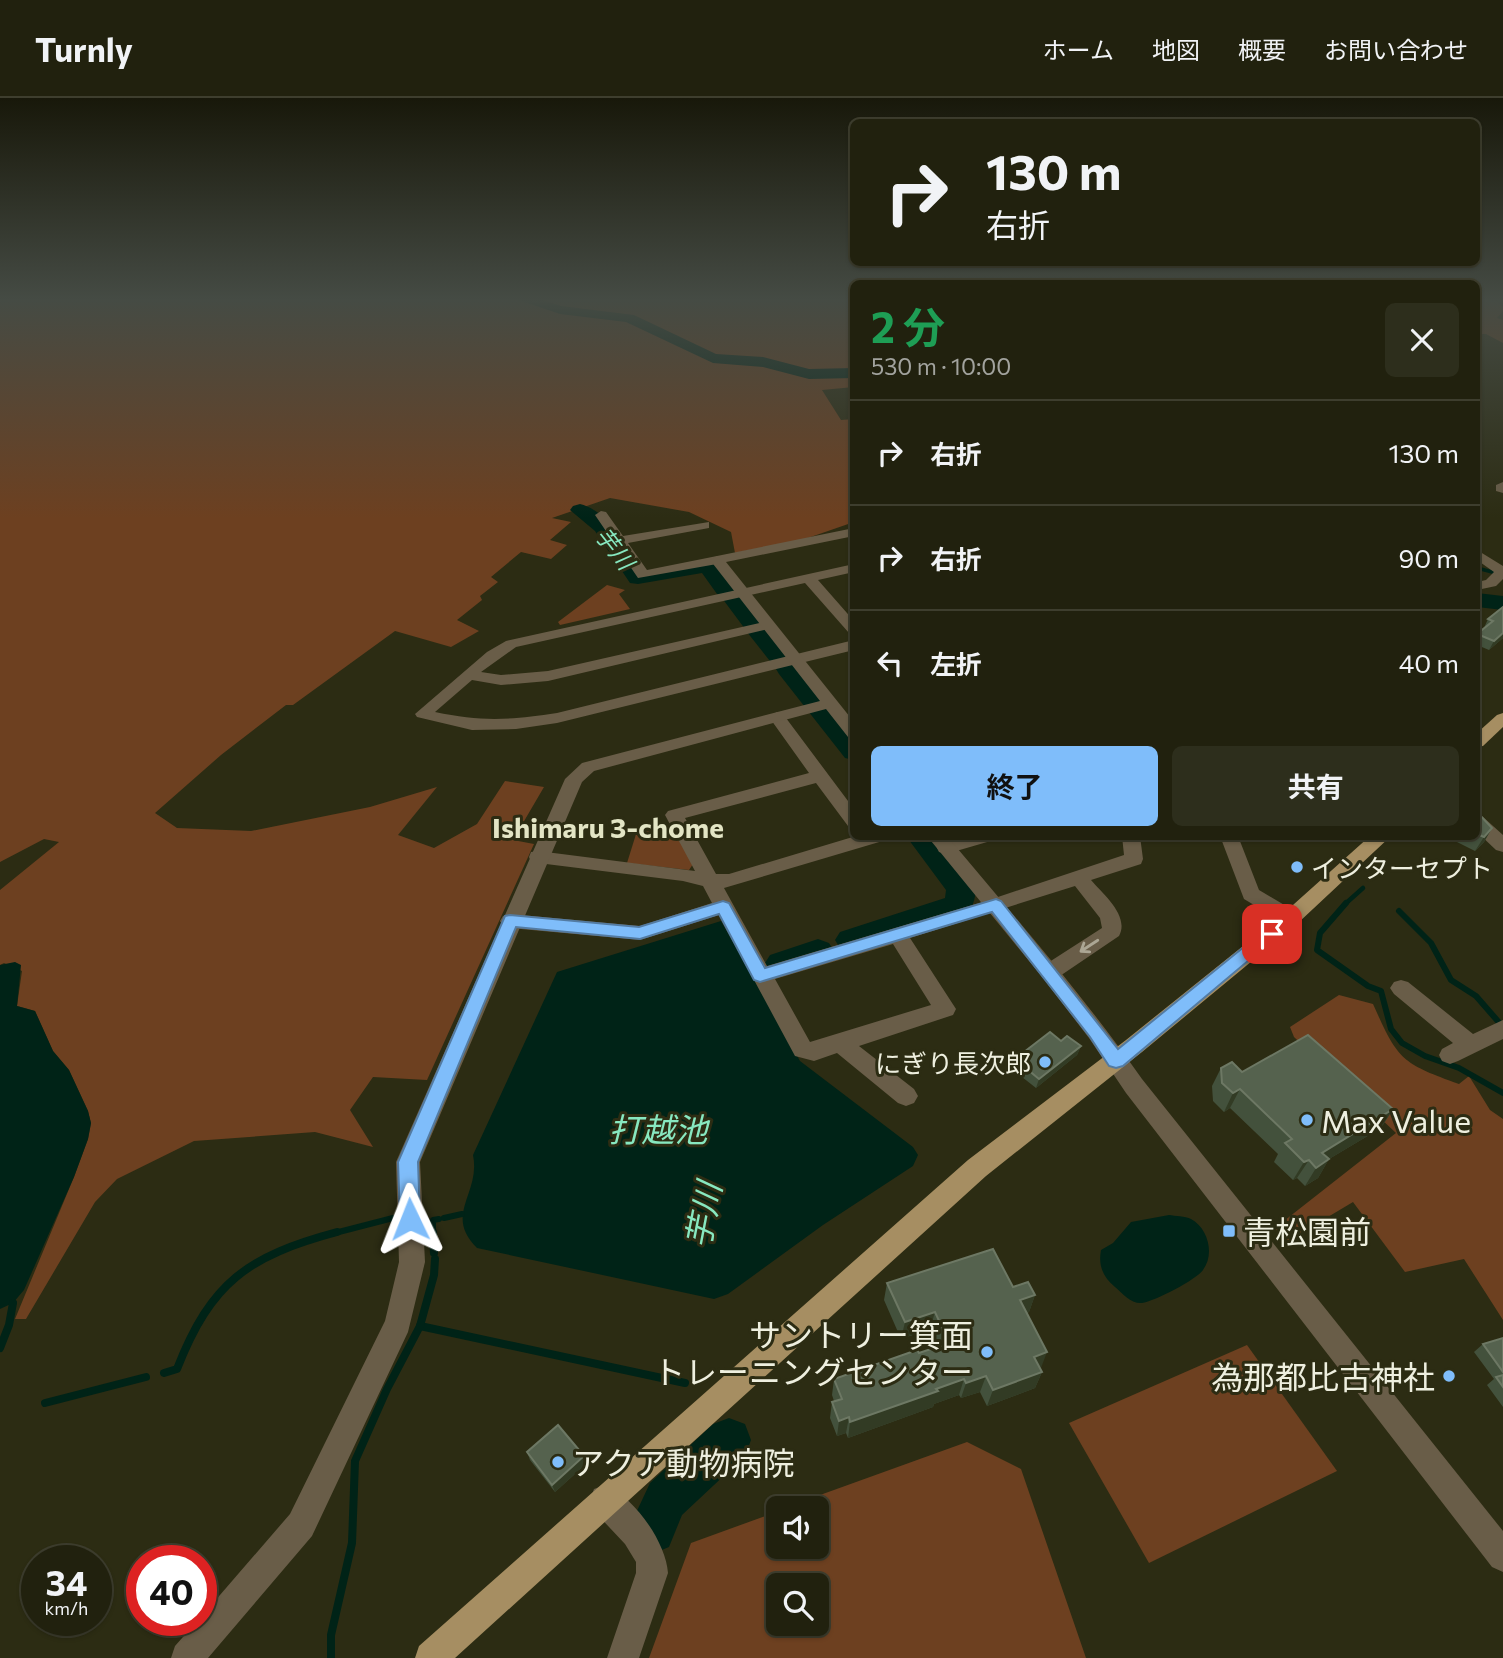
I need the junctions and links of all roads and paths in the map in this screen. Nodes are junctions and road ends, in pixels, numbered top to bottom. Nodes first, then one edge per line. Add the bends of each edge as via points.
1 (601, 515) dead end
2 (704, 525) dead end
3 (850, 533) edge
4 (619, 541) junction
5 (1480, 556) edge
6 (716, 560) junction
7 (850, 569) edge
8 (1503, 572) edge
9 (808, 578) junction
10 (1480, 585) edge
11 (742, 592) junction
12 (850, 604) edge
13 (834, 608) junction
14 (768, 625) junction
15 (850, 626) edge
16 (850, 646) edge
17 (796, 659) junction
18 (468, 675) junction
19 (822, 705) junction
20 (777, 717) junction
21 (1503, 718) edge
22 (850, 730) edge
23 (1480, 739) edge
24 (820, 776) junction
25 (850, 816) edge
26 (1480, 824) edge
27 (864, 840) edge
28 (1131, 840) edge
29 (1231, 840) edge
30 (1378, 840) edge
31 (941, 842) edge
32 (1503, 846) edge
33 (538, 858) junction
34 (1078, 877) junction
35 (709, 881) junction
36 (996, 905) junction
37 (723, 907) junction
38 (1292, 918) junction
39 (510, 921) junction
40 (897, 934) junction
41 (1050, 972) junction
42 (760, 976) junction
43 (1401, 988) dead end
44 (1502, 1030) edge
45 (841, 1044) junction
46 (1471, 1045) junction
47 (1450, 1055) dead end
48 (1116, 1061) junction
49 (906, 1096) dead end
50 (605, 1500) junction
51 (1503, 1556) edge
52 (187, 1658) edge
53 (431, 1658) edge
54 (623, 1658) edge

1 - 4 street
2 - 4 street
3 - 6 street
4 - 6 street via 643,575
5 - 8 street
6 - 11 street
7 - 9 street
8 - 10 street
9 - 11 street
9 - 13 street
11 - 14 street
11 - 18 street via 511,644
12 - 13 street
13 - 15 street
14 - 17 street
14 - 18 street via 548,677 501,680
16 - 17 street
17 - 18 street via 558,718 472,724 423,715
17 - 19 street
19 - 20 street
19 - 22 street
20 - 24 street
20 - 33 street via 588,766 574,779
21 - 23 main road
24 - 25 street
24 - 35 street via 674,815
26 - 32 street
27 - 35 street via 729,881
28 - 34 street via 1134,859
29 - 38 street via 1251,894
30 - 38 main road
31 - 36 street
33 - 35 street
33 - 39 street
34 - 36 street
34 -> 41 street via 1110,916 1112,931
35 - 37 street
36 - 40 street
36 - 41 street
37 - 39 street via 640,933
37 - 42 street
38 - 48 main road
39 - 52 street via 408,1162 412,1262 398,1323 301,1525
40 - 42 street
40 - 45 street via 945,1009
41 - 48 street
42 - 45 street via 803,1050 814,1052
43 - 46 street
44 - 46 street
45 - 49 street
46 - 47 street
48 - 50 main road via 977,1168
48 - 51 street
50 - 53 main road
50 - 54 street via 649,1549 653,1562

